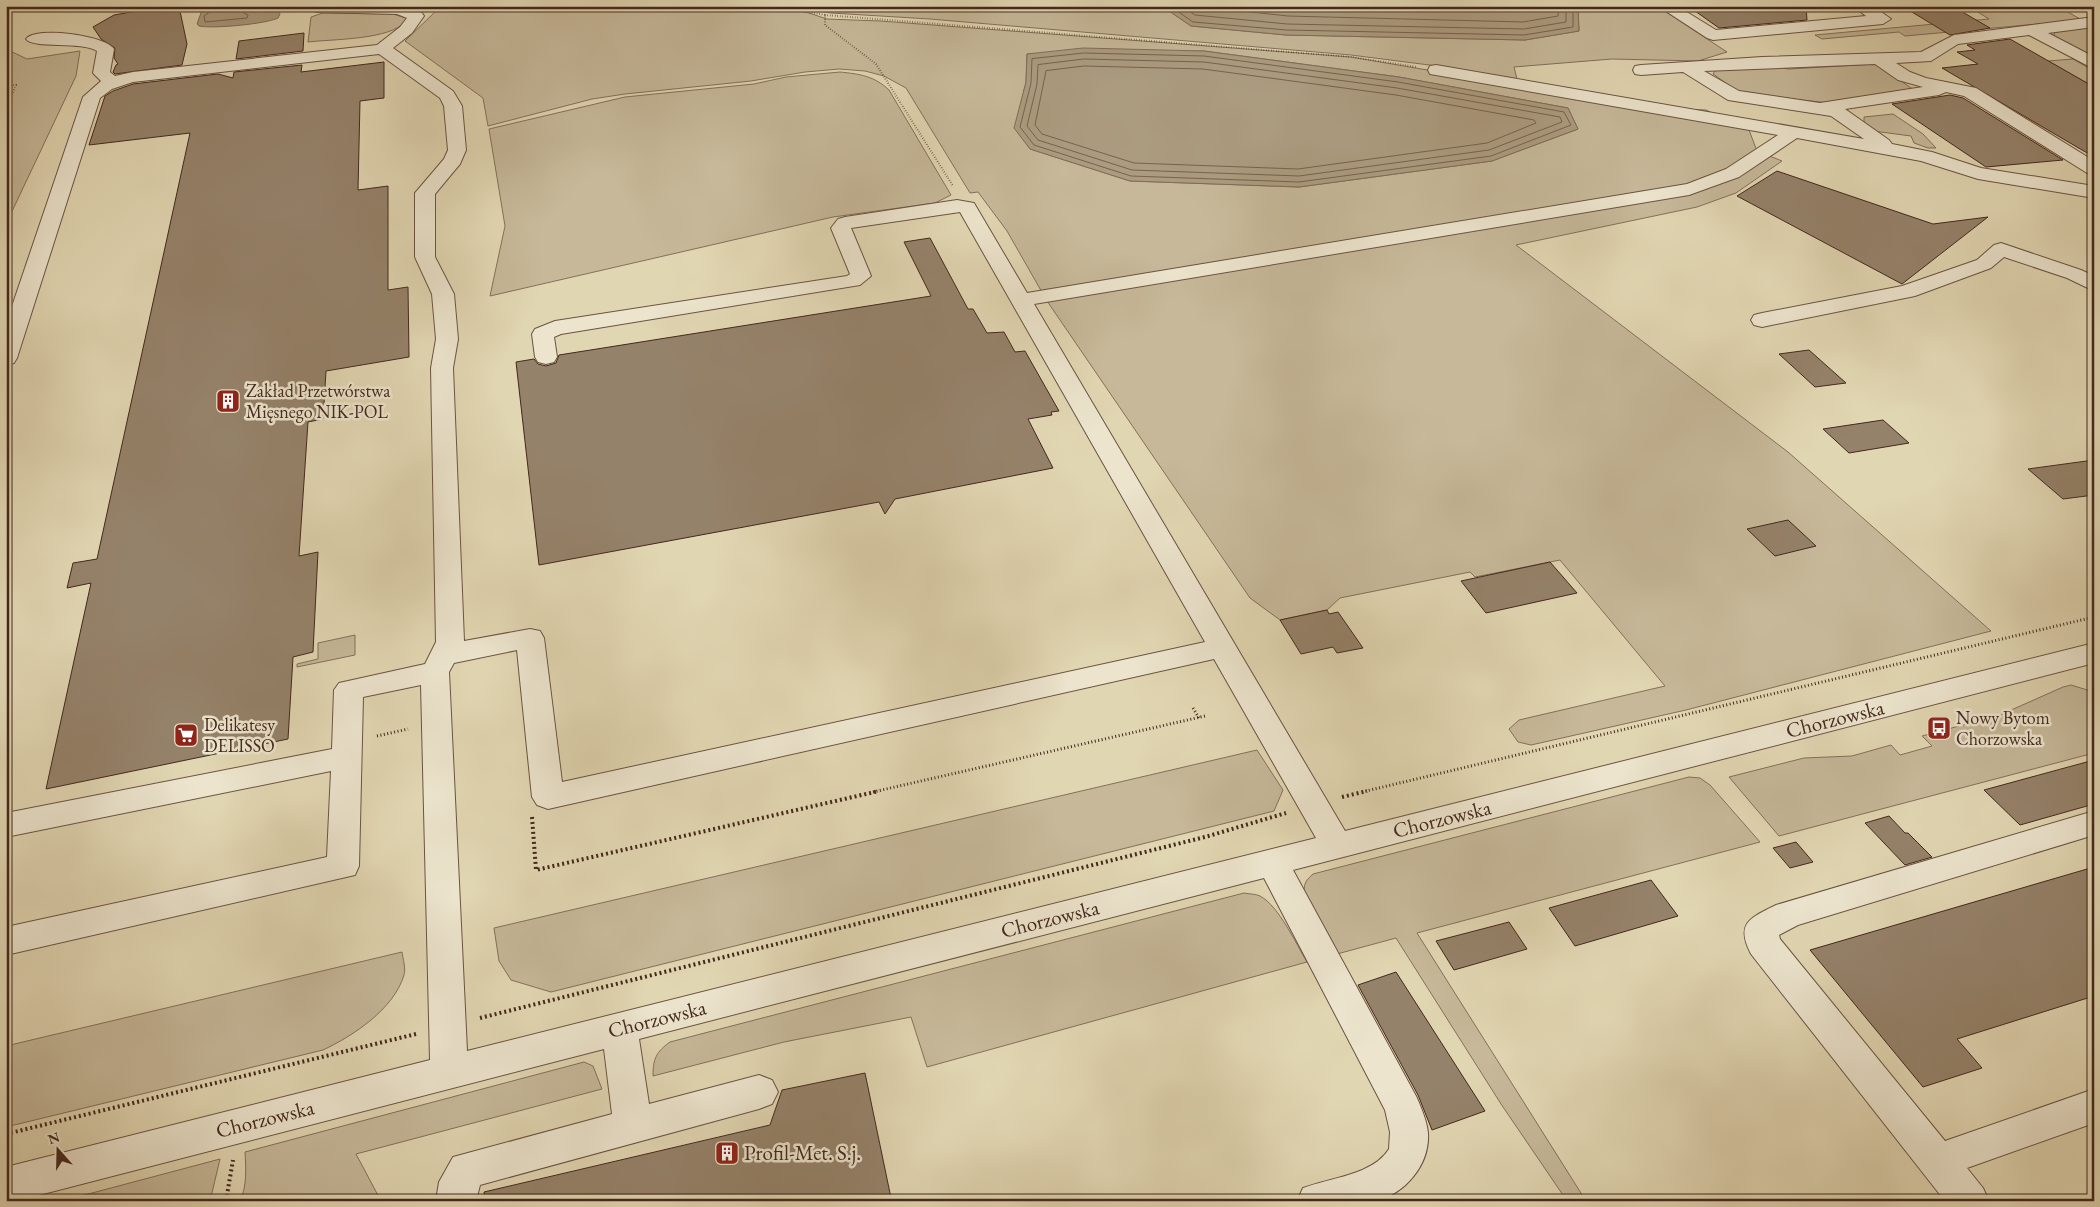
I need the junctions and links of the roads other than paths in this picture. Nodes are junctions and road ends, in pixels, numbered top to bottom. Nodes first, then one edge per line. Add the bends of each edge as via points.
1 (1666, 6) edge
2 (1861, 6) edge
3 (316, 7) edge
4 (2094, 22) edge
5 (2031, 30) junction
6 (400, 34) junction
7 (34, 39) dead end
8 (308, 44) dead end
9 (381, 49) junction
10 (1879, 59) junction
11 (2094, 64) edge
12 (1684, 66) junction
13 (1436, 70) road end
14 (1641, 70) dead end
15 (112, 82) junction
16 (1951, 88) junction
17 (1820, 108) junction
18 (1792, 133) junction
19 (1892, 150) junction
20 (2094, 170) edge
21 (2094, 192) edge
22 (2094, 285) edge
23 (1020, 300) junction
24 (1762, 320) dead end
25 (546, 357) dead end
26 (6, 358) edge
27 (1222, 648) junction
28 (2089, 659) edge
29 (439, 664) junction
30 (346, 750) junction
31 (6, 825) edge
32 (2090, 829) edge
33 (1337, 846) junction
34 (1272, 862) junction
35 (6, 941) edge
36 (619, 1028) junction
37 (449, 1072) junction
38 (759, 1092) dead end
39 (2094, 1106) edge
40 (633, 1126) junction
41 (1938, 1161) junction
42 (6, 1185) edge
43 (456, 1201) edge
44 (1317, 1201) edge
45 (1969, 1201) edge

1 - 2 street via 1712,35 1883,19
3 - 6 street via 400,9 416,16
4 - 5 street
5 - 10 street via 1954,40 1925,57
5 - 11 street
6 - 8 street
6 - 9 street
7 - 15 street via 82,40 102,46 106,49 100,74
9 - 15 street
9 - 29 street via 447,95 452,106 456,150 453,160 425,193 425,257 443,294 447,339 442,368 450,642
10 - 12 street
10 - 16 street via 1904,76
12 - 14 street
12 - 17 street via 1734,96
13 - 18 street
15 - 26 street via 98,89 92,97
16 - 17 street
16 - 20 street via 1970,92
17 - 19 street via 1837,112
18 - 19 street
18 - 23 street via 1743,170 1689,189
19 - 21 street via 1925,156 1978,173
22 - 24 street via 2074,274 2001,249 1984,264 1907,291
23 - 25 street via 966,207 958,206 845,223 841,228 861,276 853,281 555,328 543,334
23 - 27 street
27 - 29 street via 548,797 530,638
27 - 33 street
28 - 33 street, Chorzowska
29 - 30 street via 349,690
29 - 37 street
30 - 31 street
30 - 35 street via 343,866
32 - 41 street via 1788,915 1762,928 1763,944
33 - 34 street, Chorzowska
34 - 36 street, Chorzowska
34 - 44 street via 1403,1108 1409,1126 1406,1158 1397,1169 1381,1180
36 - 37 street, Chorzowska
36 - 40 street
37 - 42 street, Chorzowska
38 - 40 street
39 - 41 street
40 - 43 street via 467,1170 459,1182
41 - 45 street

